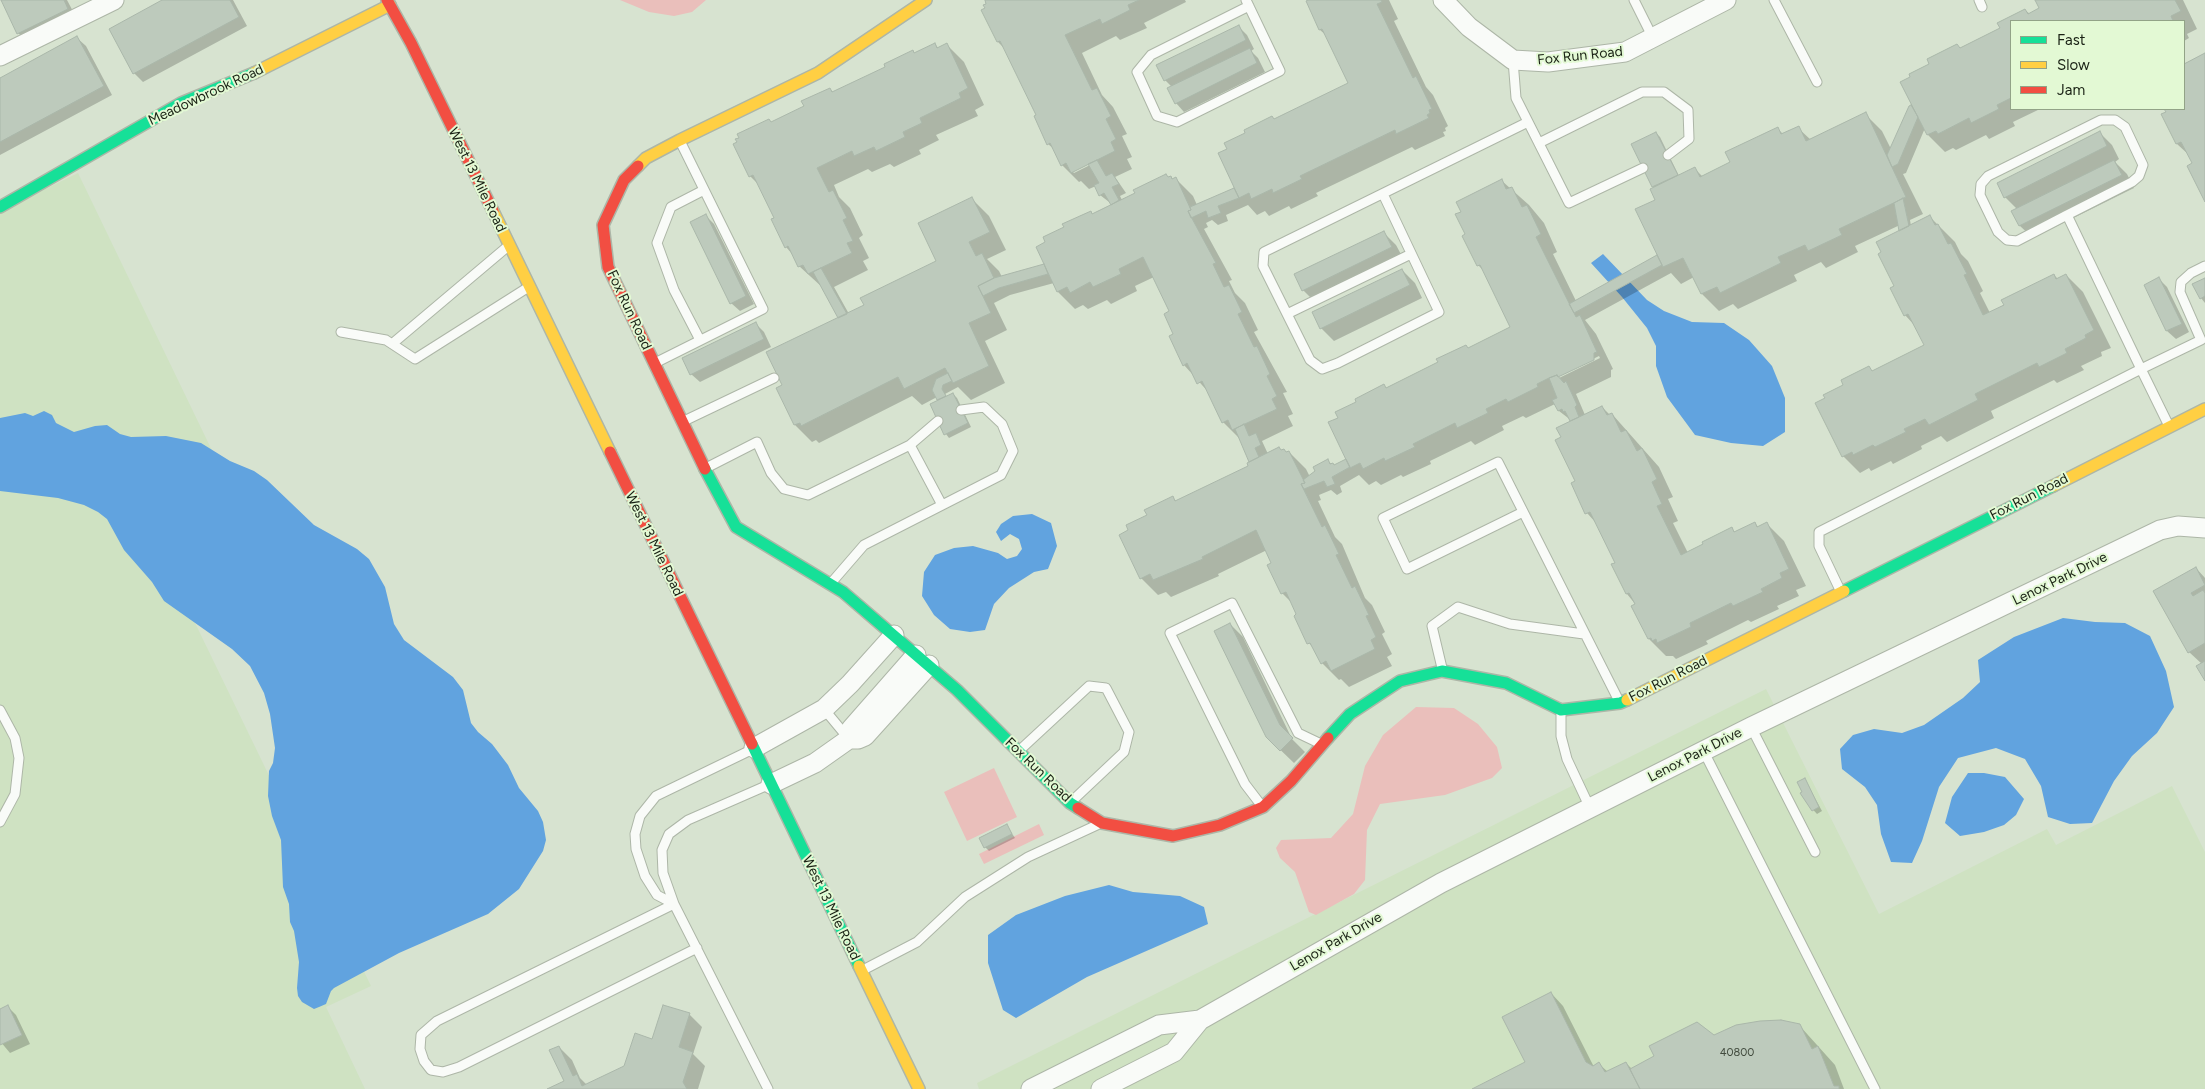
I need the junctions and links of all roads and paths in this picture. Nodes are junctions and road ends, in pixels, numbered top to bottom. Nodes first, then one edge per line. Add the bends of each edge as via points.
1 (114, 0) edge
2 (926, 0) edge
3 (1443, 0) edge
4 (1634, 0) edge
5 (1726, 0) edge
6 (1774, 0) edge
7 (388, 3) edge
8 (1247, 3) edge
9 (1654, 38) junction
10 (1, 53) edge
11 (1513, 60) junction
12 (1817, 82) dead end
13 (1528, 122) junction
14 (680, 140) junction
15 (1539, 143) junction
16 (1668, 155) dead end
17 (1642, 168) dead end
18 (704, 190) junction
19 (1383, 194) junction
20 (0, 207) edge
21 (2067, 215) junction
22 (509, 246) junction
23 (1411, 254) junction
24 (2205, 266) edge
25 (529, 286) junction
26 (1287, 314) junction
27 (341, 332) dead end
28 (2203, 339) edge
29 (700, 340) junction
30 (392, 344) junction
31 (654, 364) junction
32 (2141, 369) junction
33 (774, 378) dead end
34 (2205, 409) edge
35 (961, 410) dead end
36 (938, 421) dead end
37 (682, 422) junction
38 (2169, 426) junction
39 (910, 445) junction
40 (705, 469) junction
41 (942, 505) junction
42 (1523, 512) junction
43 (2205, 528) edge
44 (830, 584) junction
45 (1841, 592) junction
46 (1584, 634) junction
47 (894, 635) junction
48 (922, 660) junction
49 (1442, 671) junction
50 (1620, 703) junction
51 (824, 709) junction
52 (0, 710) edge
53 (1561, 710) junction
54 (1751, 727) junction
55 (849, 738) junction
56 (1323, 745) junction
57 (754, 748) junction
58 (1703, 750) junction
59 (1018, 752) junction
60 (771, 784) junction
61 (1070, 802) junction
62 (1263, 807) junction
63 (1590, 808) junction
64 (0, 822) edge
65 (1102, 823) junction
66 (1815, 852) dead end
67 (674, 904) junction
68 (697, 948) junction
69 (861, 971) junction
70 (1200, 1020) junction
71 (1053, 1084) edge
72 (768, 1089) edge
73 (919, 1089) edge
74 (1031, 1089) edge
75 (1101, 1089) edge
76 (1874, 1089) edge

1 - 10 street
2 - 14 street, Fox Run Road via 818,73
3 - 11 street via 1469,27
4 - 9 lane
5 - 9 street, Fox Run Road
6 - 12 lane
7 - 20 street, Meadowbrook Road via 258,71 182,103
7 - 22 street, West 13 Mile Road via 411,43
8 - 8 lane via 1151,55 1137,72 1157,116 1177,122 1280,71
9 - 11 street, Fox Run Road via 1625,52 1548,62
11 - 13 lane via 1516,98
13 - 15 lane
13 - 19 lane
14 - 18 lane
14 - 31 street, Fox Run Road via 646,158 624,180 603,225 608,267
15 - 16 lane via 1642,92 1664,92 1688,110 1689,139
15 - 17 lane via 1569,204
18 - 29 lane via 670,207 657,243 674,290
18 - 29 lane via 763,309
19 - 23 lane
19 - 26 lane via 1264,252 1263,266
21 - 21 lane via 2140,176 2143,165 2125,127 2115,120 2101,120 1988,176 1981,184 1980,194 1998,232 2007,240 2017,241
21 - 32 lane
22 - 25 street, West 13 Mile Road
22 - 30 lane
23 - 26 lane
23 - 26 lane via 1439,312 1338,363 1322,369 1310,360
24 - 28 lane via 2191,272 2181,282 2180,292
25 - 30 lane via 415,359
25 - 57 street, West 13 Mile Road
27 - 30 lane via 386,340
28 - 32 lane
29 - 31 lane
31 - 37 street, Fox Run Road
32 - 38 lane
32 - 45 lane via 1819,532 1819,546
33 - 37 lane
34 - 38 street, Fox Run Road
35 - 41 lane via 984,407 1002,424 1013,451 1001,475
36 - 39 lane
37 - 40 street, Fox Run Road
38 - 45 street, Fox Run Road
39 - 40 lane via 808,495 784,489 771,473 756,442
39 - 41 lane
40 - 44 street, Fox Run Road via 736,527
41 - 44 lane via 864,545
42 - 42 lane via 1498,462 1383,518 1407,569
42 - 46 lane
43 - 54 street, Lenox Park Drive via 2178,526 2160,530
44 - 47 street, Fox Run Road
45 - 50 street, Fox Run Road
46 - 49 lane via 1510,624 1458,607 1432,626
46 - 50 lane
47 - 48 street, Fox Run Road
47 - 51 street
48 - 55 street via 851,729
48 - 59 street, Fox Run Road via 957,690
49 - 53 street, Fox Run Road via 1506,683
49 - 56 street, Fox Run Road via 1400,681 1350,714
50 - 53 street, Fox Run Road
51 - 55 lane
51 - 57 street
52 - 64 lane via 15,738 19,758 15,794
53 - 63 lane via 1560,736
54 - 58 street, Lenox Park Drive
54 - 66 lane
55 - 60 street via 815,763
56 - 62 street, Fox Run Road via 1291,782
56 - 62 lane via 1298,733 1232,603 1170,633 1245,784
57 - 60 street, West 13 Mile Road
57 - 67 lane via 656,796 640,816 635,834 636,849 645,876 657,894
58 - 63 street, Lenox Park Drive
58 - 76 lane
59 - 61 street, Fox Run Road
59 - 61 lane via 1088,686 1106,688 1129,732 1124,752
60 - 67 lane via 688,820 668,834 662,850 663,874
60 - 69 street, West 13 Mile Road
61 - 65 street, Fox Run Road
62 - 65 street, Fox Run Road via 1220,825 1173,836
63 - 70 street, Lenox Park Drive via 1441,883
65 - 69 lane via 1020,862 965,897 917,942
67 - 68 lane
67 - 68 lane via 437,1021 421,1035 420,1049 424,1061 432,1070 443,1072 459,1066
68 - 72 lane
69 - 73 street, West 13 Mile Road
70 - 71 street, Lenox Park Drive via 1159,1025
70 - 75 street, Lenox Park Drive via 1174,1052
71 - 74 street, Lenox Park Drive

